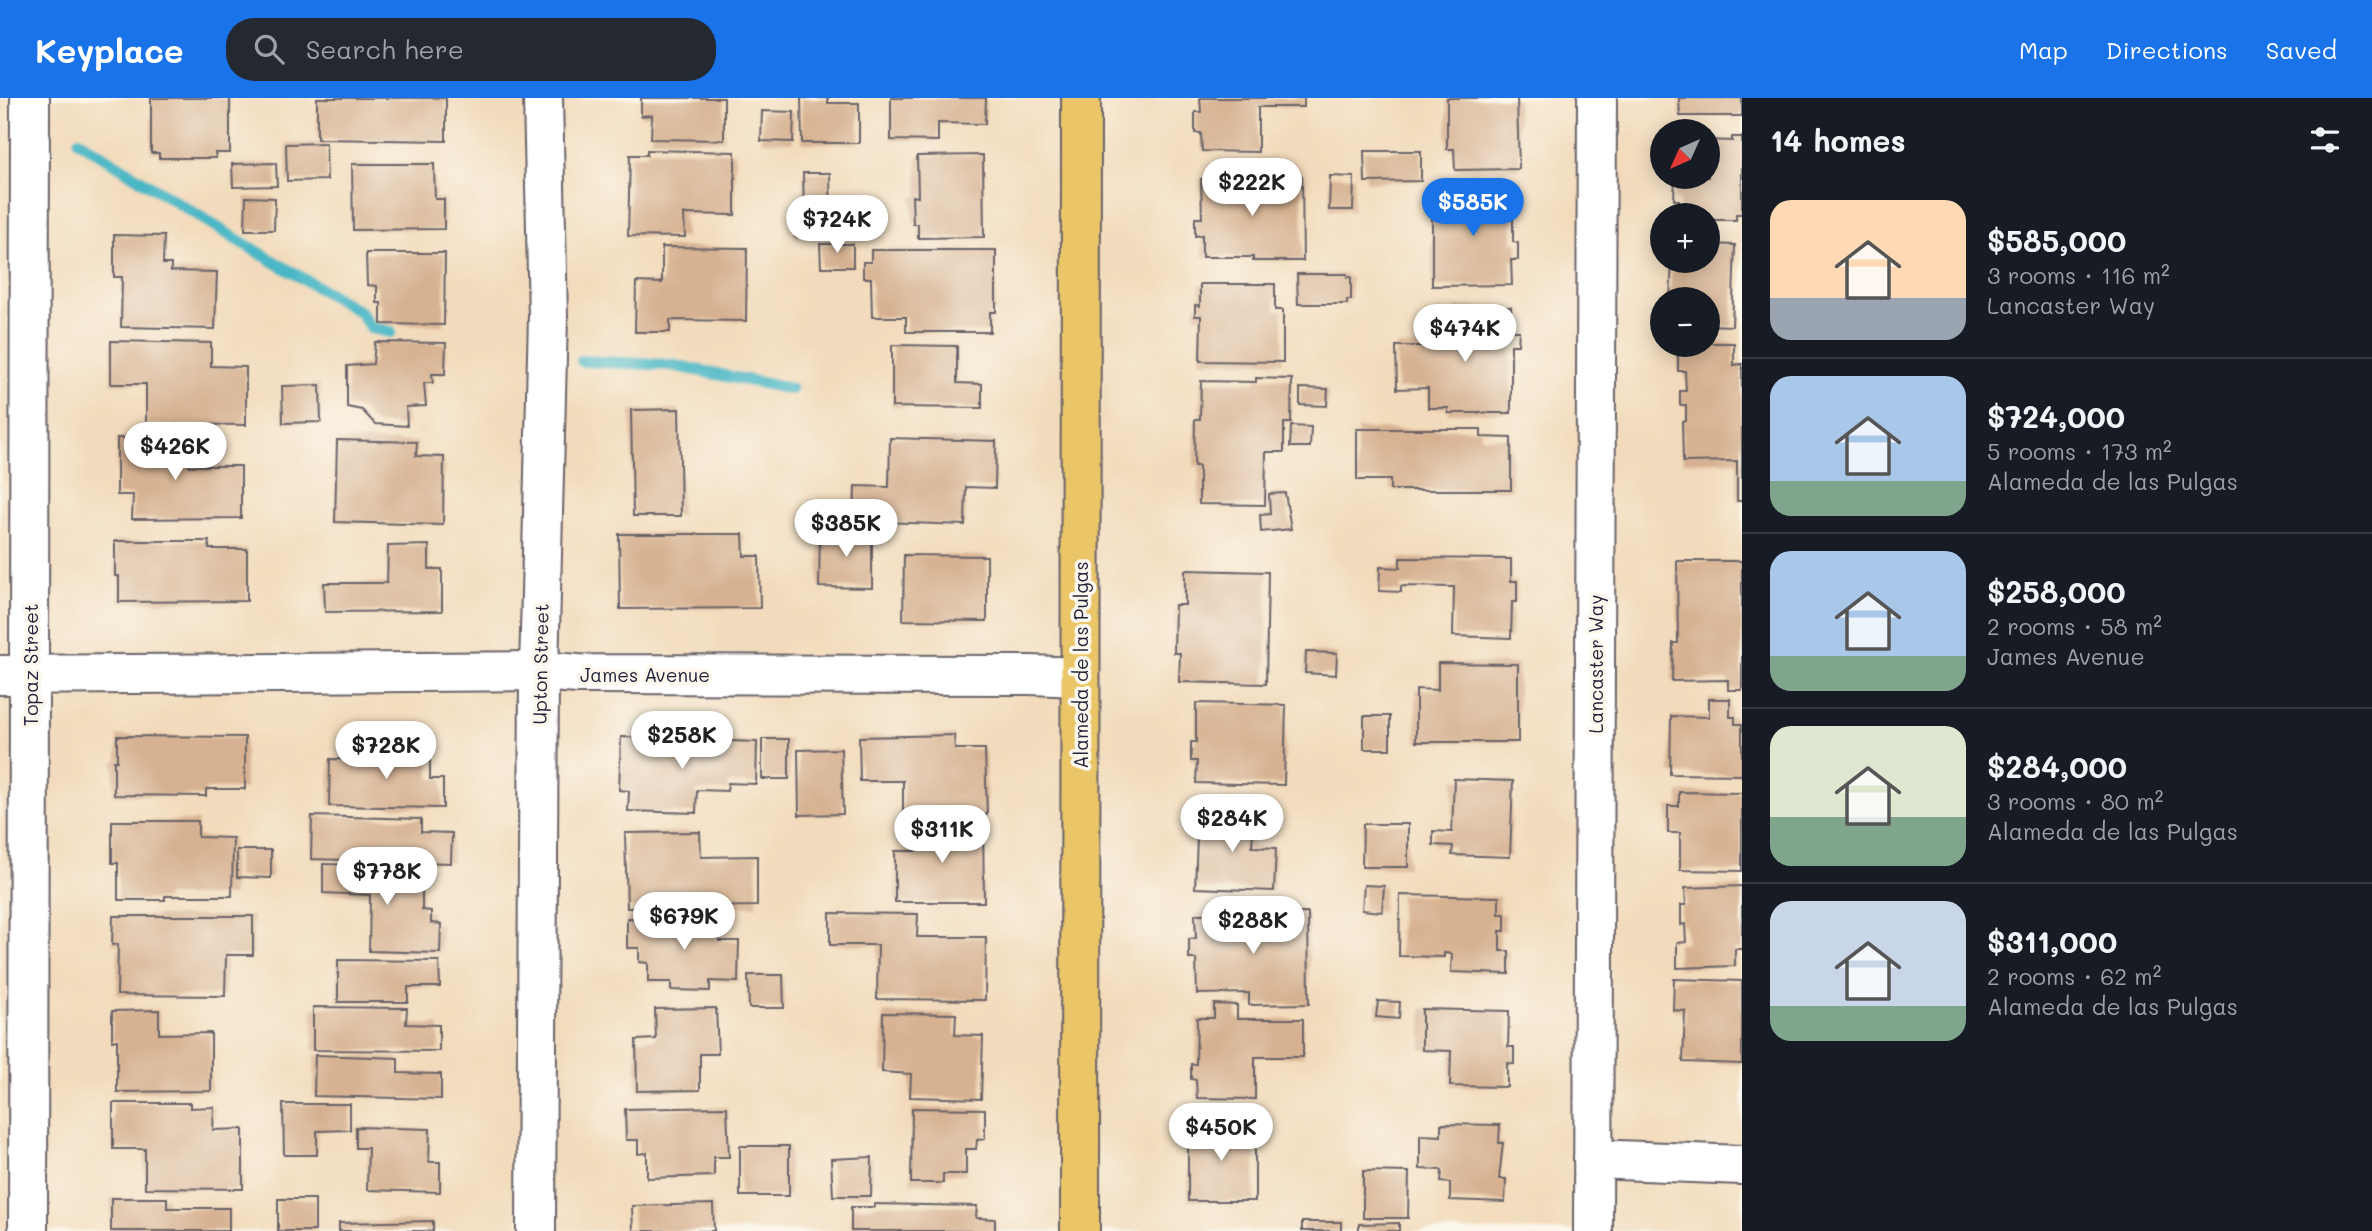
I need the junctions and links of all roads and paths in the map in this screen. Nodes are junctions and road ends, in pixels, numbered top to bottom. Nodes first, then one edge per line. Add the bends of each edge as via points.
1 (30, 98) edge
2 (543, 98) edge
3 (1081, 98) edge
4 (1597, 98) edge
5 (539, 671) junction
6 (14, 676) edge
7 (1080, 677) junction
8 (1593, 1159) junction
9 (1742, 1165) edge
10 (28, 1231) edge
11 (536, 1231) edge
12 (1080, 1231) edge
13 (1593, 1231) edge

1 - 6 street, Topaz Street
2 - 5 street, Upton Street via 548,317
3 - 7 main road, Alameda de las Pulgas
4 - 8 street, Lancaster Way
5 - 6 street, James Avenue
5 - 7 street, James Avenue
5 - 11 street, Upton Street
6 - 10 street, Topaz Street
7 - 12 main road, Alameda de las Pulgas
8 - 9 street
8 - 13 street, Lancaster Way

